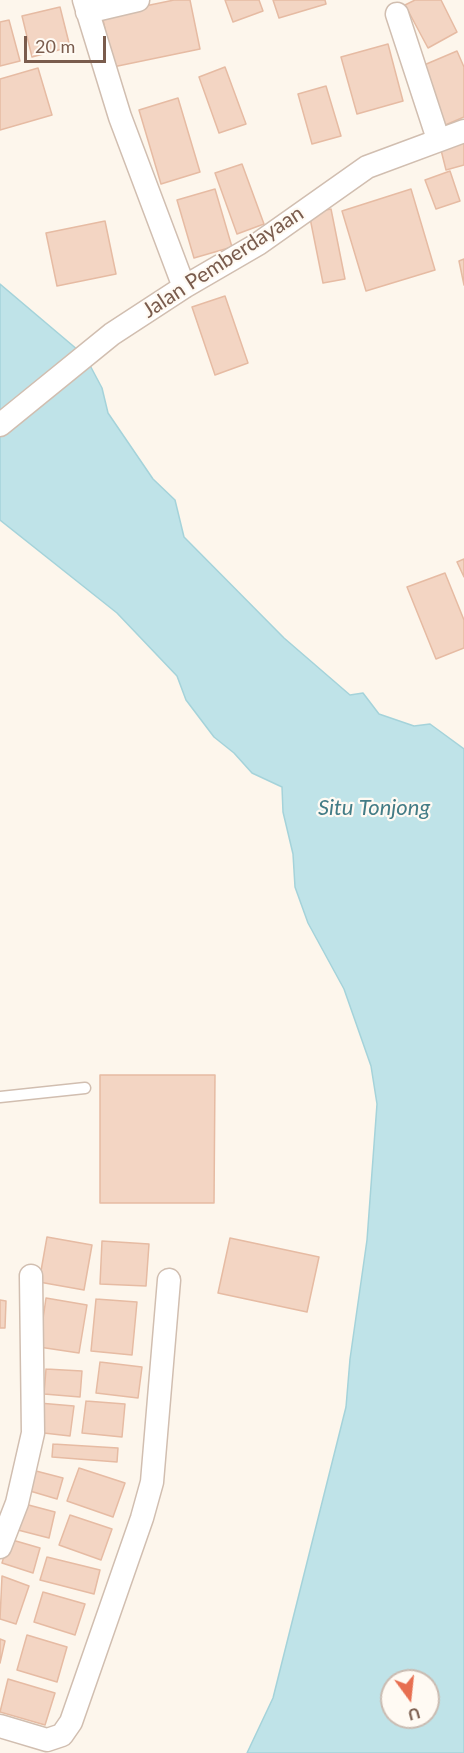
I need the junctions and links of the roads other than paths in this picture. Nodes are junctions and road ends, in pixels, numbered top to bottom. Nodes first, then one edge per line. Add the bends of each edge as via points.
1 (138, 0) edge
2 (86, 6) edge
3 (397, 14) dead end
4 (464, 131) edge
5 (438, 139) junction
6 (184, 287) junction
7 (0, 425) edge
8 (85, 1088) dead end
9 (0, 1097) edge
10 (31, 1276) dead end
11 (169, 1280) dead end
12 (0, 1547) edge
13 (0, 1726) edge

1 - 2 street
2 - 6 street via 120,117
3 - 5 street
4 - 5 street, Jalan Pemberdayaan
5 - 6 street, Jalan Pemberdayaan via 367,167 258,244
6 - 7 street, Jalan Pemberdayaan via 88,352
8 - 9 lane
10 - 12 street via 33,1433 17,1503
11 - 13 street via 152,1482 71,1722 62,1735 47,1740

